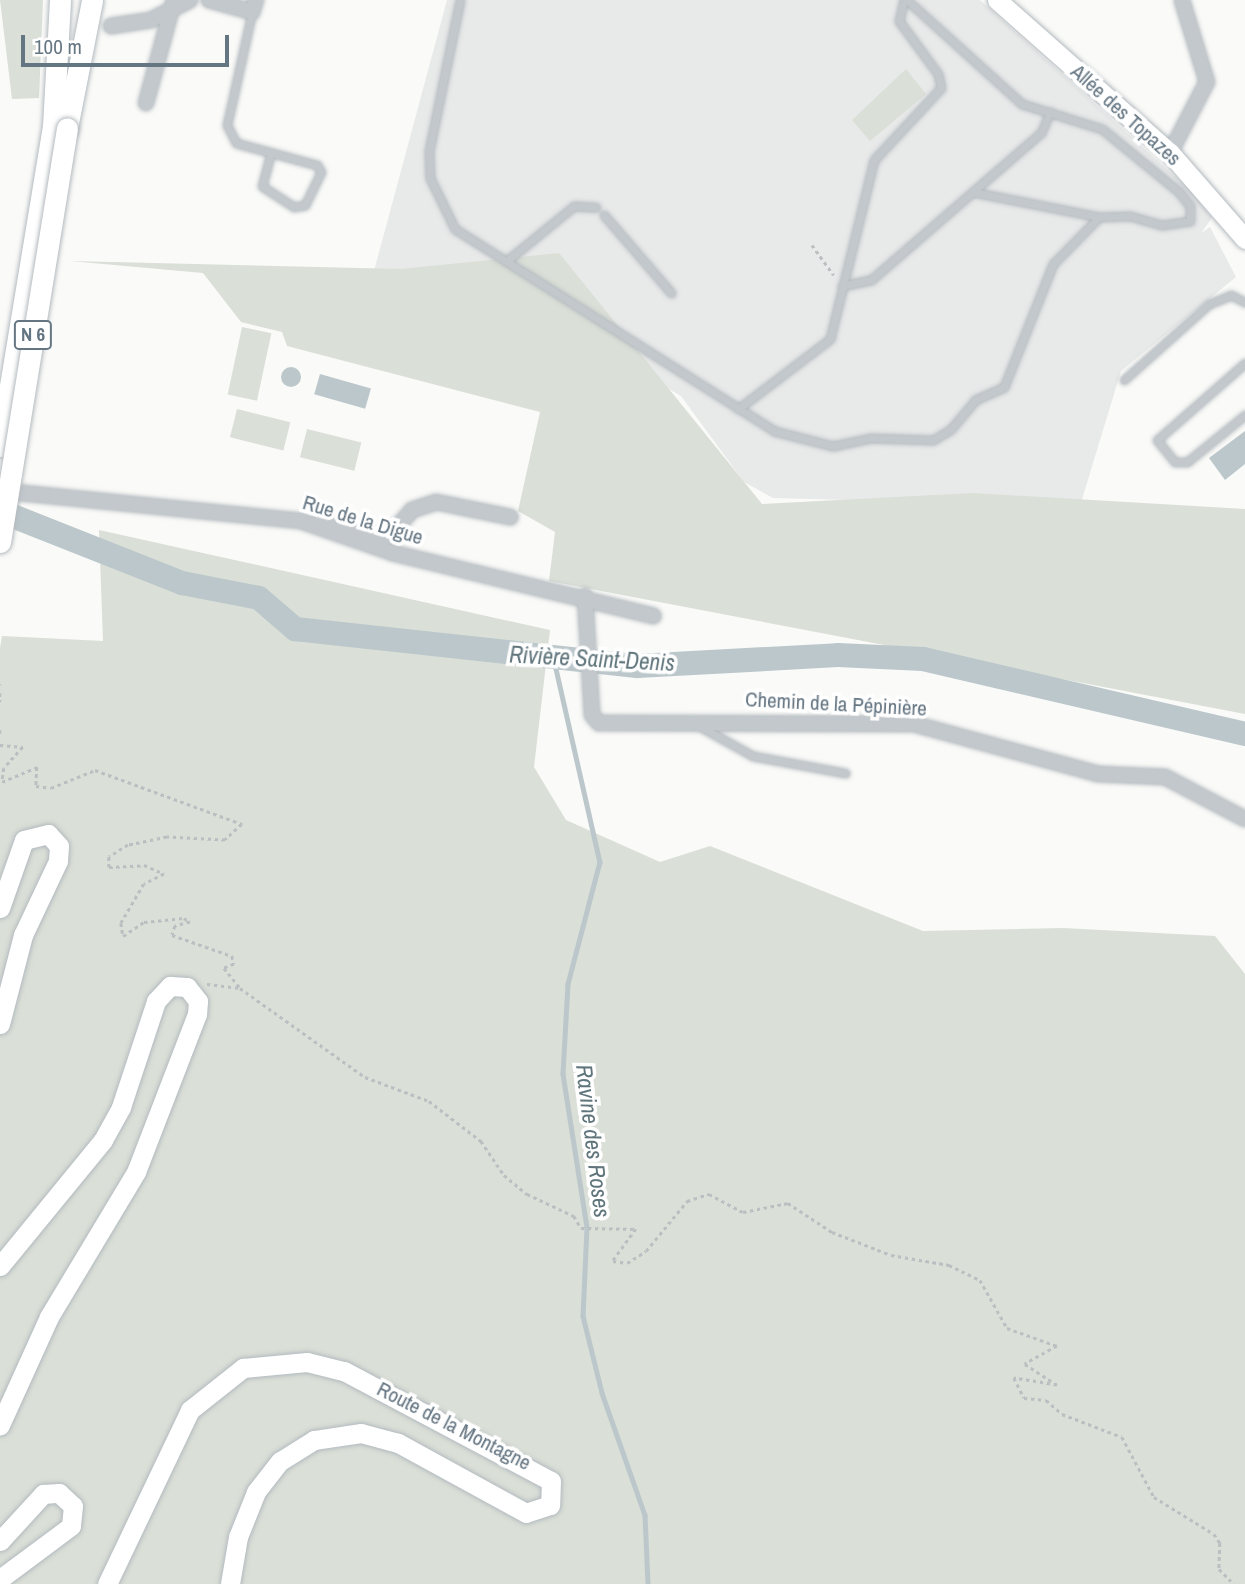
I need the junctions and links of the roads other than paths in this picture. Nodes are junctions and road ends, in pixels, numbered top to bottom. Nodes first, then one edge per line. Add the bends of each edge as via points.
1 (60, 0) edge
2 (92, 0) edge
3 (190, 0) edge
4 (209, 0) edge
5 (460, 0) edge
6 (906, 0) edge
7 (997, 0) edge
8 (1182, 0) edge
9 (173, 5) edge
10 (254, 6) edge
11 (111, 26) dead end
12 (146, 103) dead end
13 (1050, 112) junction
14 (60, 127) junction
15 (271, 153) junction
16 (1171, 153) junction
17 (973, 192) junction
18 (596, 207) dead end
19 (604, 215) dead end
20 (1099, 217) junction
21 (1245, 239) edge
22 (509, 259) junction
23 (842, 286) junction
24 (671, 293) dead end
25 (1245, 302) edge
26 (1245, 363) edge
27 (1124, 380) dead end
28 (738, 409) junction
29 (1245, 415) edge
30 (0, 446) edge
31 (0, 491) edge
32 (510, 517) dead end
33 (311, 524) junction
34 (0, 542) edge
35 (585, 600) junction
36 (654, 616) dead end
37 (696, 723) junction
38 (845, 774) dead end
39 (1245, 818) edge
40 (0, 908) edge
41 (0, 1024) edge
42 (0, 1266) edge
43 (0, 1425) edge
44 (0, 1541) edge
45 (0, 1579) edge
46 (107, 1584) edge
47 (230, 1584) edge

1 - 14 main road, N 6
2 - 14 main road, N 6
3 - 9 street
4 - 10 street
5 - 22 lane via 429,150 430,178 455,229
6 - 13 lane via 1004,92
6 - 23 lane via 899,21 938,74 941,89 874,160
7 - 16 main road, Allée des Topazes
8 - 16 street via 1207,82
9 - 11 street
9 - 12 street
10 - 15 lane via 227,125 236,144
13 - 17 lane via 1041,133
13 - 20 lane via 1102,129 1191,205 1189,221 1176,225
14 - 30 main road, N 6
14 - 34 main road, N 6, bridge
15 - 15 lane via 262,186 294,207 312,200 317,165
16 - 21 main road, Allée des Topazes
17 - 20 lane
17 - 23 lane via 871,280
18 - 22 lane via 574,206
19 - 24 lane
20 - 28 lane via 1053,264 1004,387 975,400 951,429 933,440 816,445
22 - 28 lane
23 - 28 lane via 830,339
25 - 27 lane via 1231,295 1209,304
26 - 29 lane via 1157,440 1175,462 1187,463
31 - 33 street, Rue de la Digue
32 - 33 street via 436,502 412,510 388,537
33 - 35 street, Rue de la Digue via 327,535
35 - 36 street, Rue de la Digue
35 - 37 street, Chemin de la Pépinière via 595,719 607,725
37 - 38 lane via 753,756
37 - 39 street, Chemin de la Pépinière via 914,724 1098,774 1165,777
40 - 41 main road via 24,840 48,834 59,846 58,861 23,935
42 - 43 main road via 103,1140 163,990 178,985 194,992 197,1014 136,1172 49,1317
44 - 45 main road via 43,1494 59,1493 73,1506 71,1526
46 - 47 main road, Route de la Montagne via 190,1410 243,1368 307,1362 344,1371 551,1481 550,1505 526,1513 398,1443 361,1433 314,1440 280,1461 256,1492 238,1537

